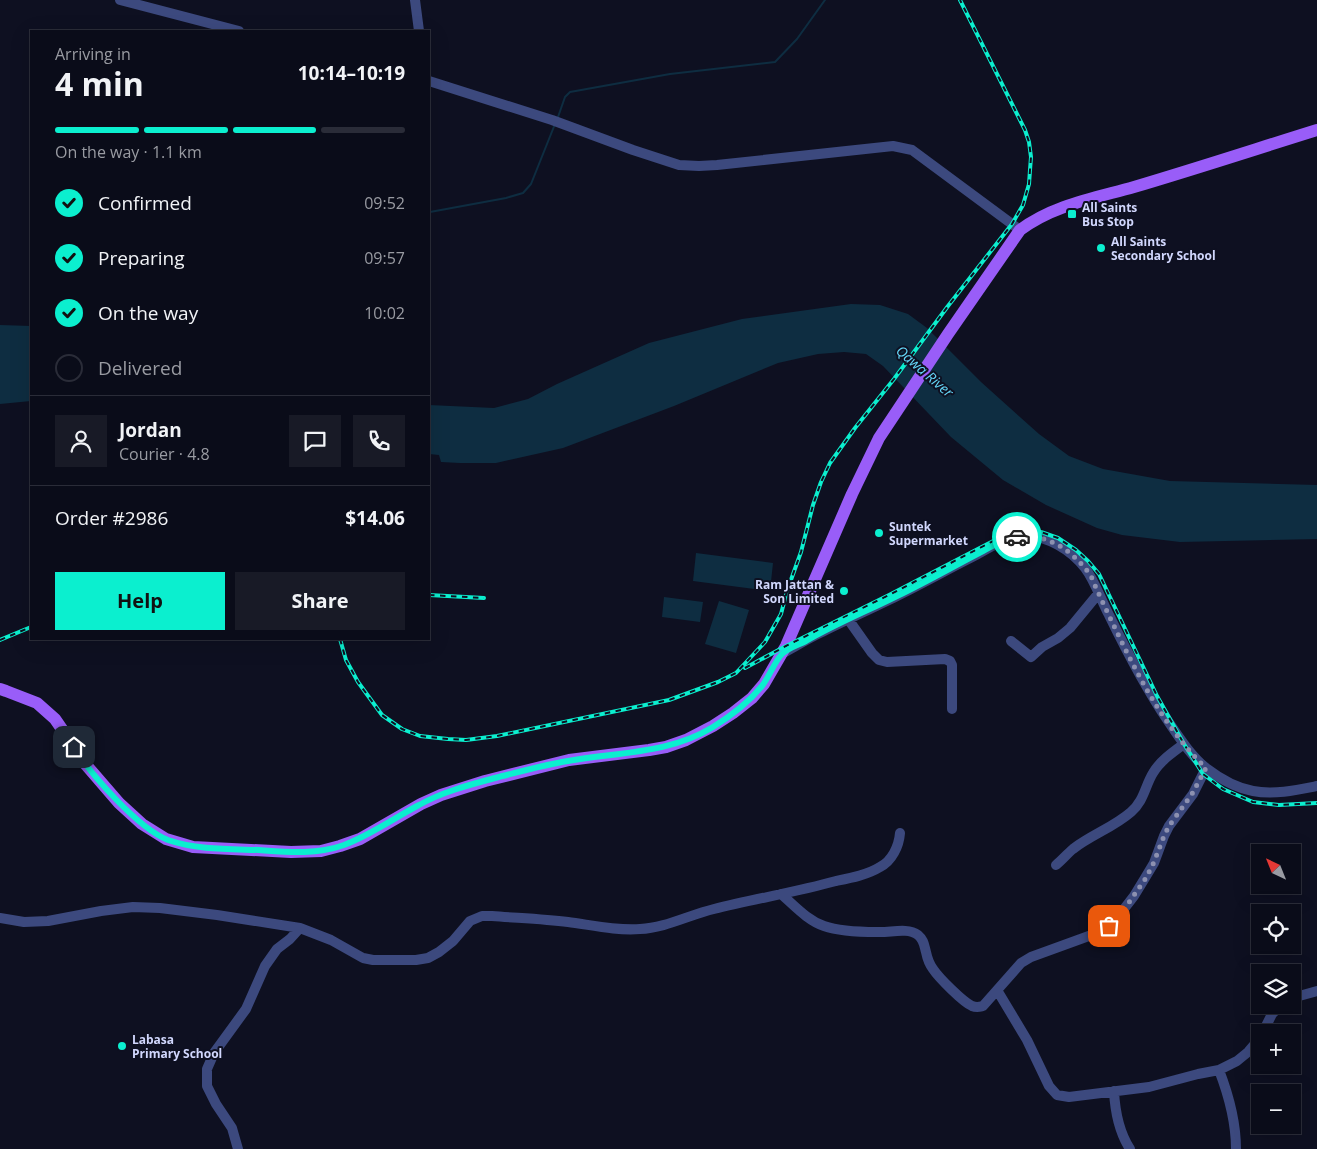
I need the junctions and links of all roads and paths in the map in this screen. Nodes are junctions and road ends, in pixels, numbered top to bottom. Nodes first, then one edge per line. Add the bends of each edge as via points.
1 (120, 0) edge
2 (415, 0) edge
3 (235, 30) edge
4 (418, 30) edge
5 (430, 81) edge
6 (1317, 130) edge
7 (1020, 230) junction
8 (1098, 594) junction
9 (848, 619) junction
10 (1011, 641) dead end
11 (782, 653) junction
12 (0, 689) edge
13 (952, 709) dead end
14 (1184, 744) junction
15 (1206, 768) junction
16 (1317, 786) edge
17 (900, 833) dead end
18 (1056, 865) dead end
19 (781, 894) junction
20 (0, 918) edge
21 (300, 928) junction
22 (998, 990) junction
23 (1317, 990) edge
24 (1301, 995) edge
25 (1251, 1049) edge
26 (1219, 1070) junction
27 (1114, 1091) junction
28 (238, 1149) edge
29 (1130, 1149) edge
30 (1236, 1149) edge

1 - 3 street
2 - 4 street
5 - 7 street via 679,164 699,166 893,146 912,150
6 - 7 main road via 1064,206 1038,217
7 - 11 main road via 879,438
8 - 9 street via 1091,576 1072,554 1055,543 1024,536 992,547
8 - 10 street via 1070,628 1032,657
8 - 14 street via 1136,669
9 - 11 street
9 - 13 street via 879,660 945,659 950,662
11 - 12 main road via 752,698 734,713 686,740 666,747 569,760 485,781 441,795 360,838 321,851 193,847 166,839 142,824 119,802 81,759 55,719 37,703
14 - 15 street
14 - 18 street via 1155,770 1140,803 1131,812 1073,849
15 - 16 street via 1235,785 1253,791 1277,792
15 - 22 street via 1169,826 1146,878 1117,918 1097,933 1021,963
17 - 19 street via 896,849 881,867
19 - 21 street via 638,929 482,916 470,921 439,952 416,960 363,958
19 - 22 street via 810,920 825,927 914,932 922,938 933,969 971,1006 984,1006
20 - 21 street via 48,921 133,907 209,914
21 - 28 street via 277,949 265,966 246,1009 214,1053 207,1069 207,1086 232,1128
22 - 27 street via 1049,1086 1057,1095 1069,1097
23 - 24 street
25 - 26 street via 1237,1061
26 - 27 street via 1149,1087
26 - 30 street via 1232,1111
27 - 29 street via 1121,1133

